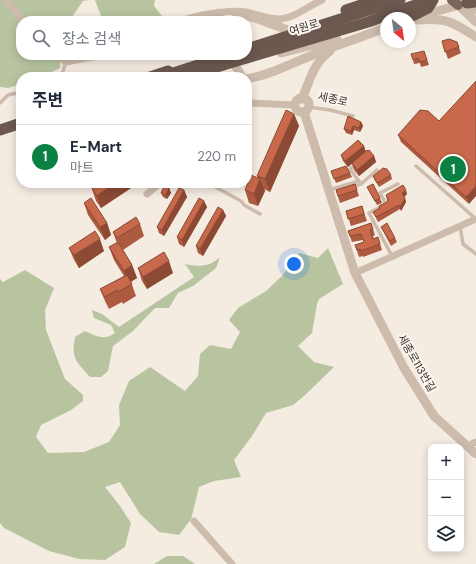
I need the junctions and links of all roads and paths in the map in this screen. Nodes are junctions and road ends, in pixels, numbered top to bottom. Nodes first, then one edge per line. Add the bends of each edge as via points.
1 (322, 0) edge
2 (368, 0) edge
3 (376, 0) edge
4 (400, 0) edge
5 (429, 0) edge
6 (433, 0) edge
7 (463, 2) edge
8 (8, 3) dead end
9 (353, 8) junction
10 (476, 10) edge
11 (230, 12) junction
12 (242, 15) joint
13 (416, 15) edge
14 (20, 16) edge
15 (222, 16) edge
16 (246, 16) edge
17 (416, 17) edge
18 (252, 18) edge
19 (416, 19) edge
20 (476, 22) edge
21 (380, 28) edge
22 (288, 30) junction
23 (476, 37) edge
24 (252, 41) edge
25 (338, 42) junction
26 (252, 47) edge
27 (252, 52) edge
28 (64, 60) edge
29 (77, 60) edge
30 (196, 60) edge
31 (220, 60) edge
32 (222, 60) edge
33 (228, 60) edge
34 (66, 62) junction
35 (293, 64) junction
36 (236, 67) dead end
37 (63, 72) edge
38 (163, 72) edge
39 (178, 72) edge
40 (197, 72) edge
41 (239, 72) edge
42 (312, 74) junction
43 (252, 78) edge
44 (16, 93) edge
45 (302, 98) junction
46 (252, 102) edge
47 (0, 103) edge
48 (295, 105) junction
49 (306, 109) junction
50 (354, 116) dead end
51 (16, 125) edge
52 (0, 130) edge
53 (16, 133) edge
54 (0, 138) edge
55 (360, 160) edge
56 (416, 166) dead end
57 (377, 170) dead end
58 (360, 182) junction
59 (398, 184) dead end
60 (154, 188) edge
61 (217, 188) edge
62 (330, 193) junction
63 (147, 194) dead end
64 (260, 214) dead end
65 (476, 219) edge
66 (460, 226) junction
67 (476, 254) edge
68 (392, 256) junction
69 (355, 273) junction
70 (476, 442) edge
71 (467, 446) junction
72 (476, 454) edge
73 (194, 521) dead end
74 (232, 564) edge

1 - 11 street via 292,16 279,19 244,11
2 - 9 highway
3 - 9 highway
4 - 26 highway, 여원로
5 - 27 highway, 여원로, bridge via 368,22
6 - 13 highway via 428,8
7 - 10 street
7 - 17 street
7 - 20 street
8 - 14 street
9 - 22 highway
11 - 12 street
11 - 15 street
12 - 16 street
18 - 22 street
19 - 23 street via 451,22
21 - 25 street
22 - 24 highway
25 - 33 street, bridge via 239,63
25 - 35 street
25 - 42 street, 세종로 via 319,60
28 - 34 street
29 - 34 street
30 - 38 highway
31 - 39 highway, 여원로
32 - 40 highway, 여원로
34 - 37 lane
35 - 42 street via 310,64
35 - 43 street
36 - 41 street
42 - 45 street, 세종로
44 - 47 lane via 8,95
45 - 48 street, 세종로 via 298,99
45 - 49 street, 세종로 via 306,100
46 - 48 street
48 - 49 street, 세종로 via 298,111
49 - 50 lane, 세종로 via 330,110
49 - 62 street, 세종로113번길
51 - 52 highway
53 - 54 highway
55 - 58 lane via 350,169
56 - 65 lane
57 - 58 lane
58 - 62 lane
59 - 68 lane via 380,193 386,204 369,213
60 - 63 street
61 - 64 lane
62 - 69 street, 세종로113번길
65 - 66 street
66 - 67 lane via 463,244
66 - 68 street
68 - 69 street
69 - 71 street, 세종로113번길 via 404,368 430,410
70 - 71 street
71 - 72 street, 세종로113번길
73 - 74 street

